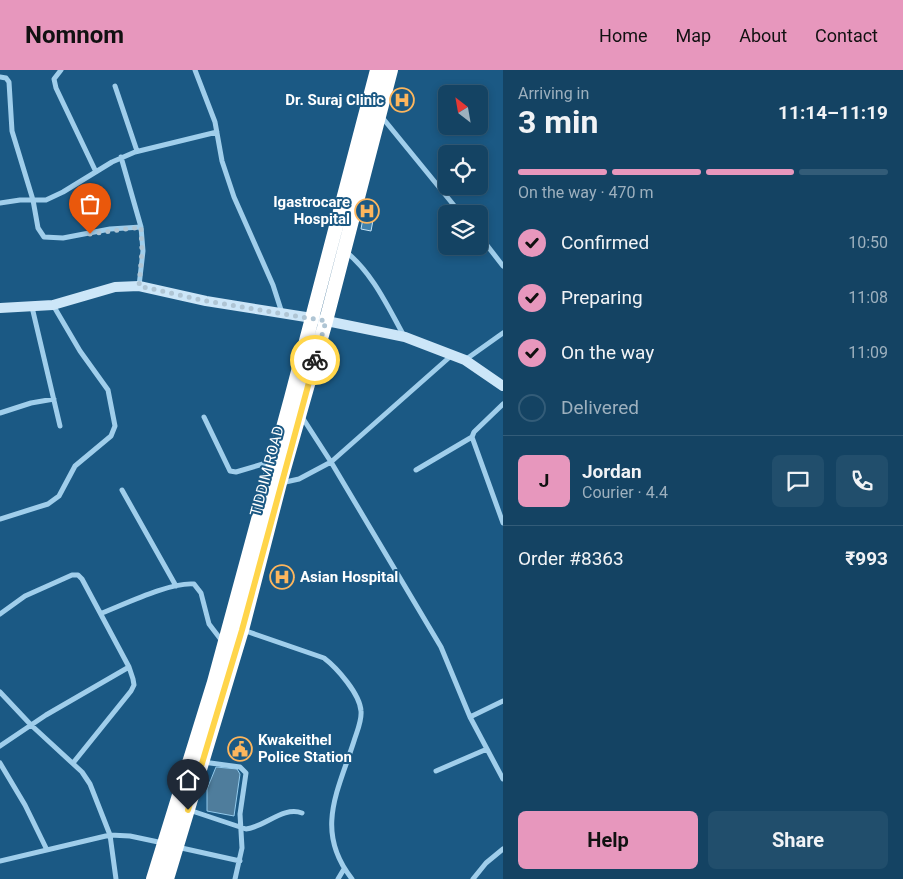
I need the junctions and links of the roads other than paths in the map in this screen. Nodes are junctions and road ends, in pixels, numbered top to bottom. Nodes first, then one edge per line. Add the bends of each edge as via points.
1 (61, 70) edge
2 (195, 70) edge
3 (377, 70) edge
4 (391, 70) edge
5 (0, 77) edge
6 (115, 86) dead end
7 (380, 113) junction
8 (217, 132) junction
9 (137, 151) junction
10 (122, 157) junction
11 (96, 172) junction
12 (33, 200) junction
13 (0, 203) edge
14 (454, 205) edge
15 (141, 227) junction
16 (488, 247) edge
17 (344, 251) junction
18 (503, 266) edge
19 (139, 286) junction
20 (53, 305) junction
21 (32, 307) junction
22 (0, 308) edge
23 (282, 314) junction
24 (319, 319) junction
25 (503, 333) edge
26 (405, 338) junction
27 (452, 354) junction
28 (465, 360) junction
29 (503, 386) edge
30 (54, 399) junction
31 (503, 404) edge
32 (0, 413) edge
33 (300, 413) junction
34 (204, 417) dead end
35 (60, 426) dead end
36 (472, 437) junction
37 (273, 461) junction
38 (331, 462) junction
39 (416, 470) dead end
40 (280, 484) junction
41 (122, 490) dead end
42 (0, 519) edge
43 (503, 523) edge
44 (176, 586) junction
45 (102, 613) junction
46 (0, 614) edge
47 (242, 630) junction
48 (224, 643) junction
49 (129, 667) junction
50 (0, 692) edge
51 (503, 701) edge
52 (470, 717) junction
53 (31, 725) junction
54 (0, 746) edge
55 (488, 749) junction
56 (203, 762) junction
57 (0, 763) edge
58 (72, 763) junction
59 (436, 771) dead end
60 (503, 779) edge
61 (188, 810) junction
62 (302, 813) dead end
63 (241, 829) junction
64 (110, 836) junction
65 (171, 845) junction
66 (503, 849) edge
67 (47, 850) junction
68 (0, 860) edge
69 (240, 861) junction
70 (344, 869) junction
71 (116, 879) edge
72 (153, 879) edge
73 (167, 879) edge
74 (236, 879) edge
75 (338, 879) edge
76 (352, 879) edge
77 (473, 879) edge

1 - 11 street via 54,79 56,88
2 - 8 street
3 - 24 highway, TIDDIM ROAD
4 - 7 highway, TIDDIM ROAD
5 - 12 street via 9,82 12,131
6 - 9 street
7 - 14 street
7 - 17 highway, TIDDIM ROAD
8 - 9 street
8 - 23 street via 222,161 234,197 273,285
9 - 10 street
10 - 11 street
10 - 15 street
11 - 12 street via 52,198
12 - 13 street
12 - 15 street via 38,228 46,238
15 - 19 street
16 - 18 street
17 - 24 highway, TIDDIM ROAD
17 - 26 street via 359,264 383,298
19 - 20 street via 115,287
19 - 23 street
20 - 21 street
20 - 42 street via 108,390 115,430 75,466 55,500
21 - 22 street
21 - 30 street
23 - 24 street
24 - 26 street
24 - 33 highway, TIDDIM ROAD
24 - 37 highway, TIDDIM ROAD
25 - 28 street
26 - 27 street
27 - 28 street
27 - 38 street
28 - 29 street
30 - 32 street
30 - 35 street
31 - 36 street
33 - 38 street
33 - 40 highway, TIDDIM ROAD
34 - 37 street via 231,472
36 - 39 street
36 - 43 street
37 - 48 highway, TIDDIM ROAD
38 - 40 street via 299,479
38 - 52 street via 441,646
40 - 47 highway, TIDDIM ROAD
41 - 44 street
44 - 45 street
44 - 48 street via 189,584 198,587 210,624
45 - 46 street via 82,579 72,575 25,596
45 - 49 street
47 - 56 highway, TIDDIM ROAD
47 - 70 street via 324,658 335,667 357,698 361,718 340,778 332,827 337,854
48 - 65 highway, TIDDIM ROAD
49 - 53 street
49 - 58 street via 134,679 131,691
50 - 53 street
51 - 52 street
52 - 55 street
53 - 54 street
53 - 58 street
55 - 59 street
55 - 60 street
56 - 61 highway, TIDDIM ROAD
56 - 63 street via 240,767 246,772
57 - 67 street
58 - 64 street via 90,784
61 - 63 street
61 - 65 highway, TIDDIM ROAD
62 - 63 street via 289,812 255,828
63 - 69 street
64 - 65 street via 130,836
64 - 67 street
64 - 71 street
65 - 69 street
65 - 72 highway, TIDDIM ROAD
65 - 73 highway, TIDDIM ROAD
66 - 77 street
67 - 68 street
69 - 74 street
70 - 75 street
70 - 76 street

